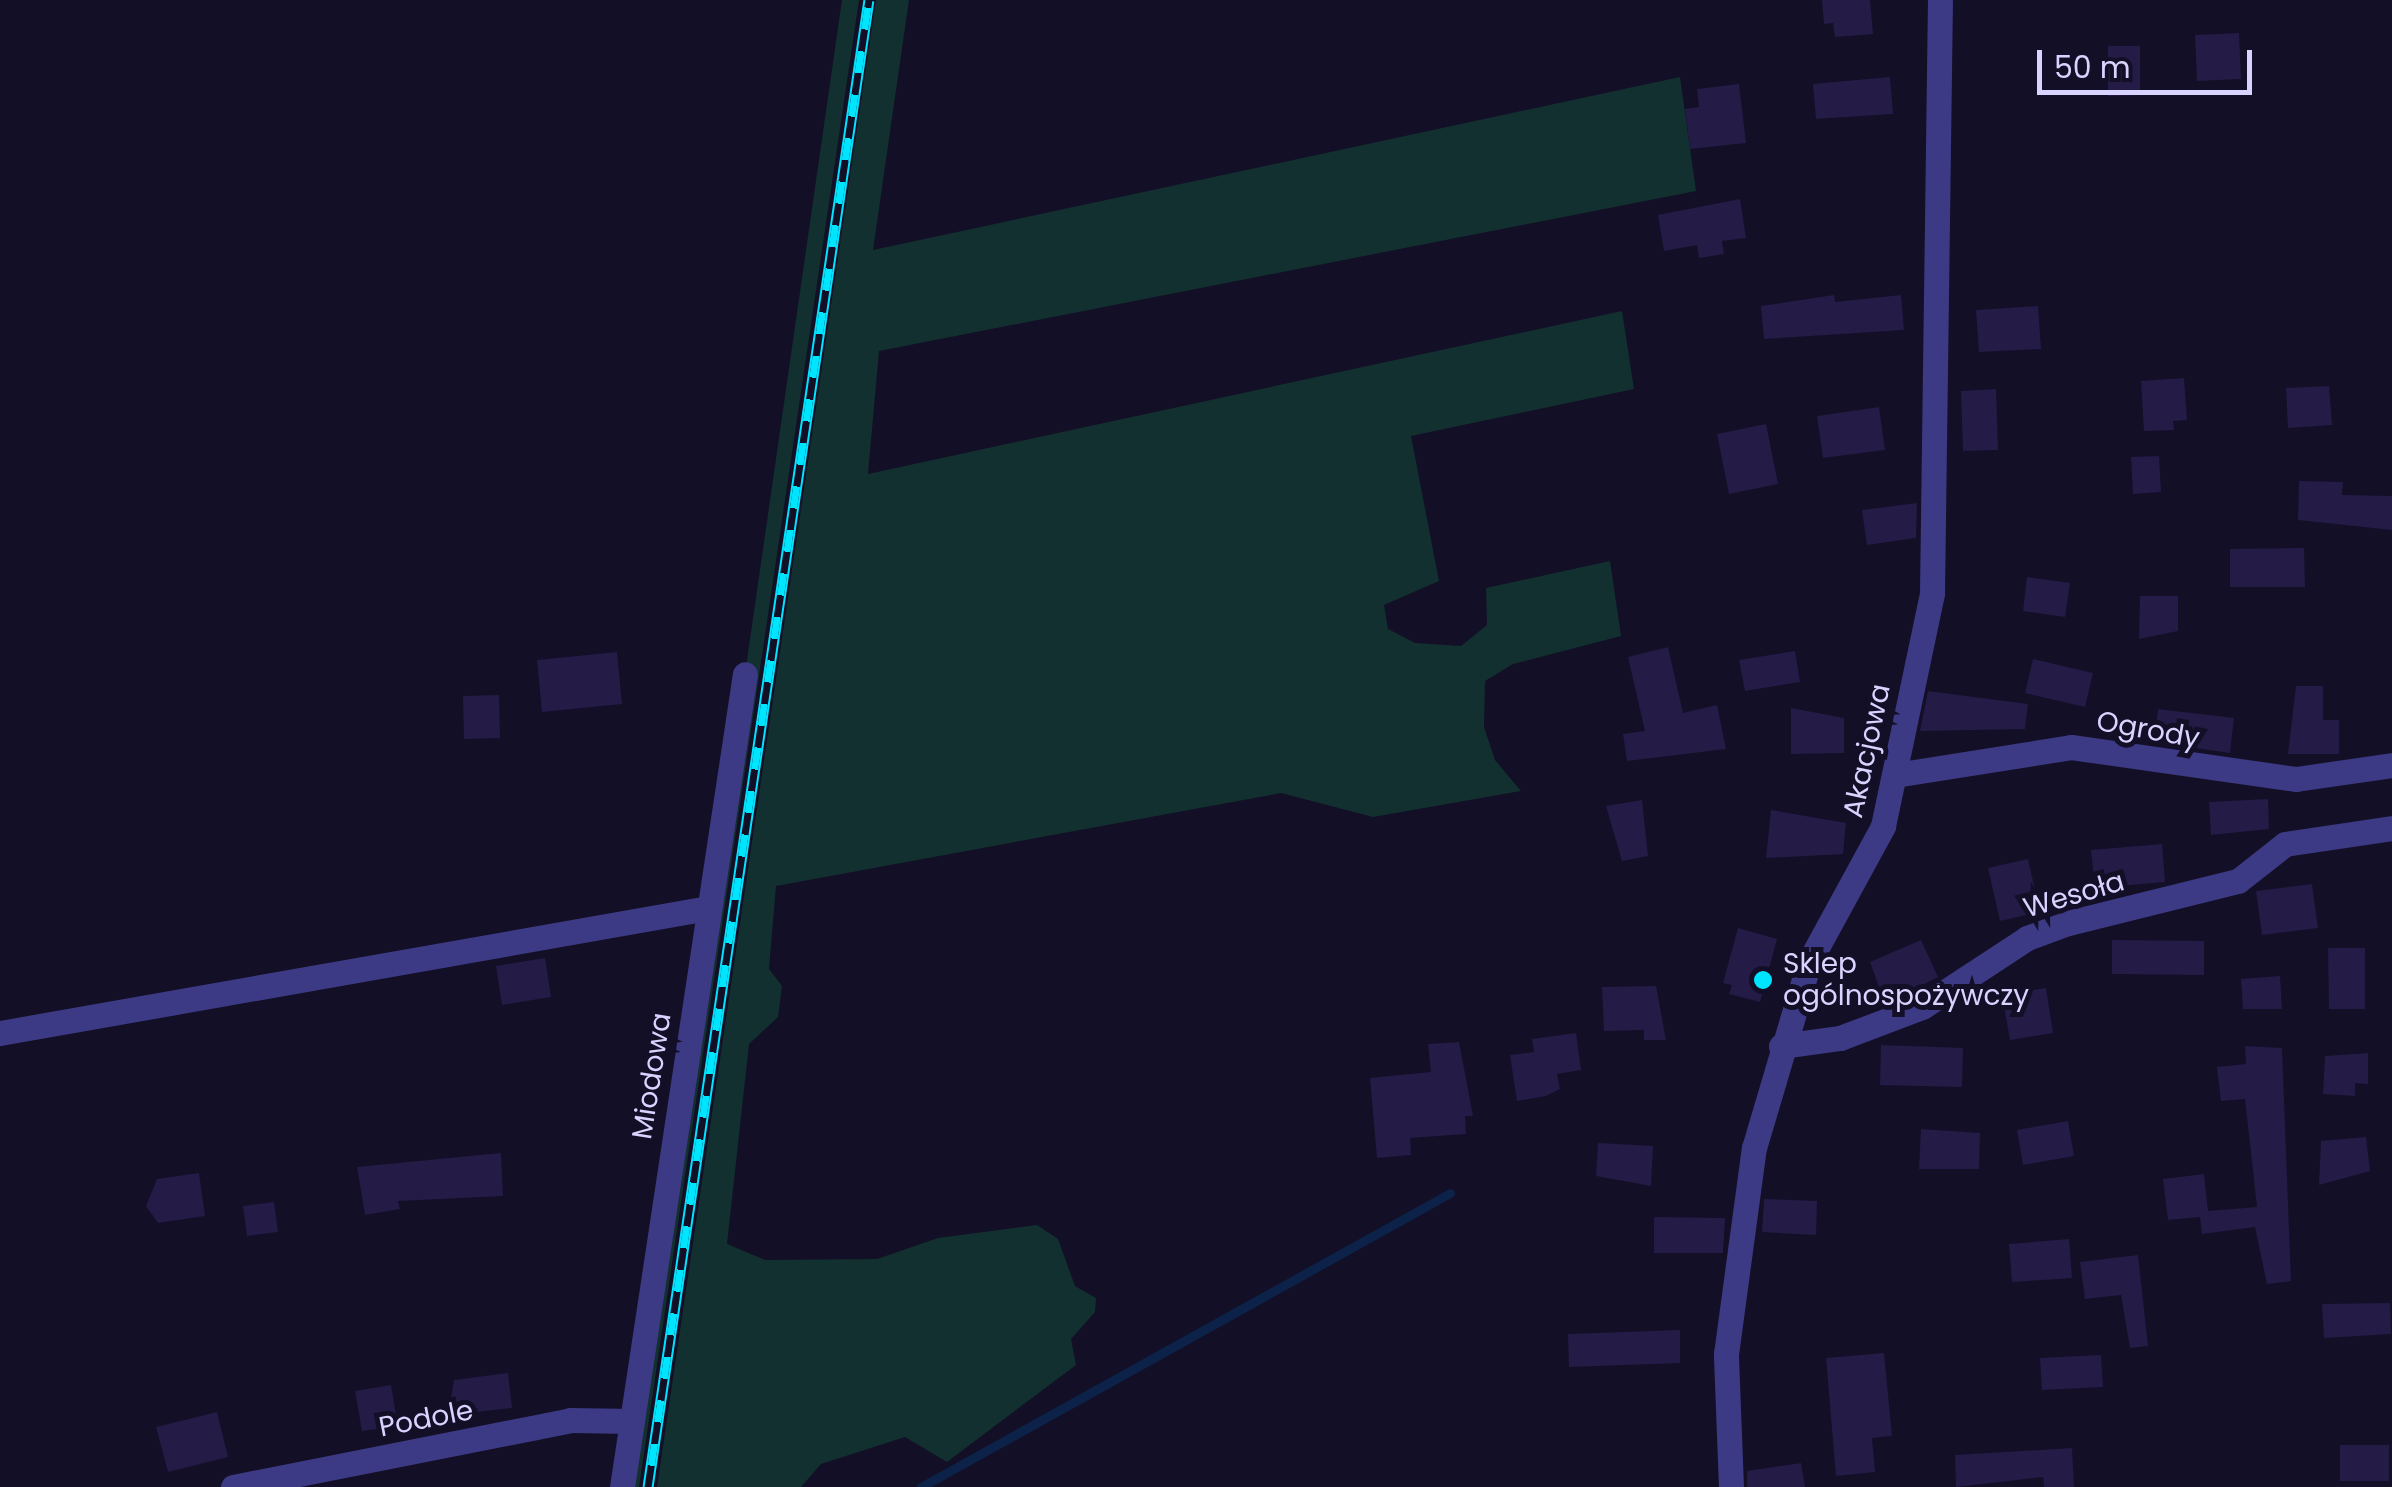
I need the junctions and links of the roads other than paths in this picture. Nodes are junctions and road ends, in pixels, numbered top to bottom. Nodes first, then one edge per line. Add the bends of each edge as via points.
1 (1940, 0) edge
2 (745, 674) dead end
3 (2392, 764) edge
4 (1895, 776) junction
5 (2392, 828) edge
6 (708, 908) junction
7 (0, 1034) edge
8 (1781, 1046) junction
9 (632, 1420) junction
10 (233, 1487) edge
11 (622, 1487) edge
12 (1731, 1487) edge

1 - 4 street, Akacjowa via 1938,532
2 - 6 street, Miodowa
3 - 4 street, Ogrody via 2296,778 2072,747
4 - 8 street, Akacjowa via 1868,864 1809,962
5 - 8 street, Wesoła via 2285,844 2238,882 2068,923 2027,938 1922,1007 1840,1038
6 - 7 street
6 - 9 street, Miodowa
8 - 12 street, Akacjowa via 1749,1176 1726,1354
9 - 10 street, Podole via 570,1420
9 - 11 street, Miodowa

